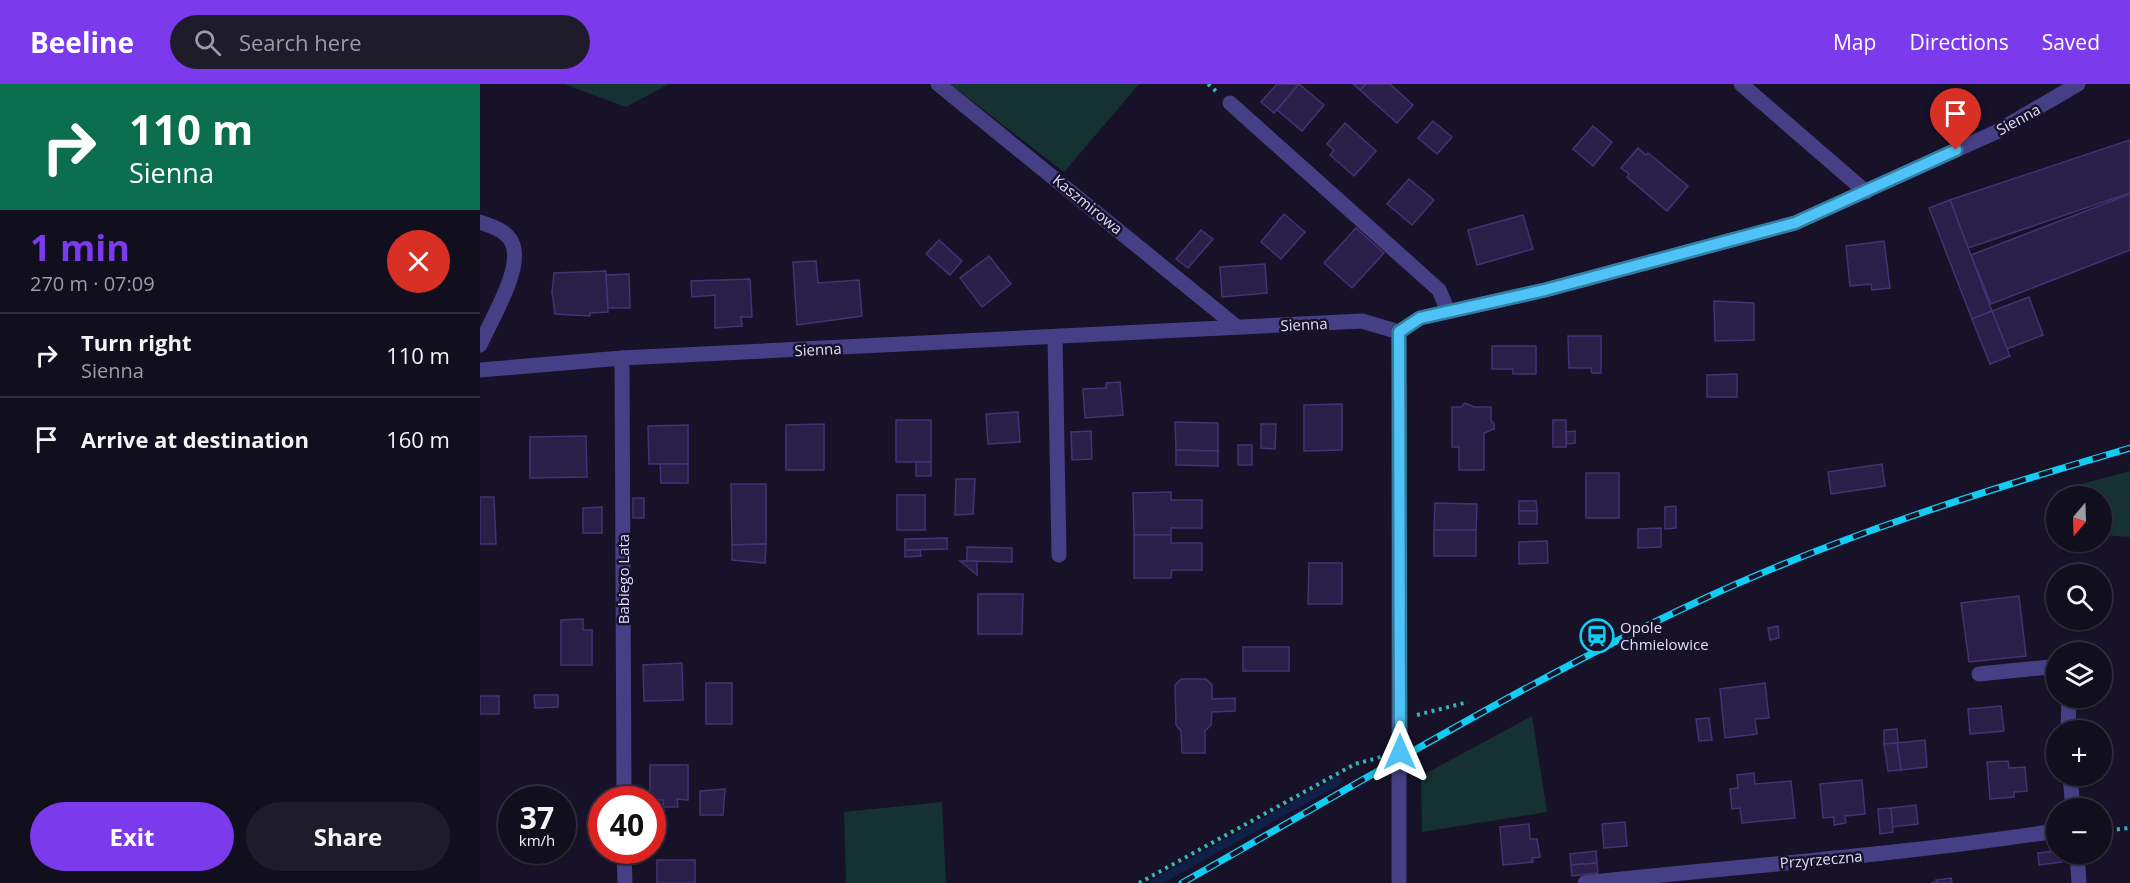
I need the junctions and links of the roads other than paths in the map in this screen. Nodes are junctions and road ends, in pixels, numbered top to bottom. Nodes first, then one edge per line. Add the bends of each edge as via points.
1 (938, 84) edge
2 (1741, 84) edge
3 (2078, 84) edge
4 (1230, 103) dead end
5 (1866, 192) junction
6 (480, 222) edge
7 (1448, 311) junction
8 (1237, 327) junction
9 (1399, 332) junction
10 (1055, 337) junction
11 (480, 345) edge
12 (622, 358) junction
13 (480, 369) edge
14 (1059, 555) dead end
15 (2046, 667) edge
16 (1979, 674) dead end
17 (624, 786) edge
18 (2046, 832) edge
19 (624, 864) edge
20 (2078, 864) edge
21 (625, 883) edge
22 (1399, 883) edge
23 (1585, 883) edge
24 (2079, 883) edge

1 - 8 street, Kaszmirowa
2 - 5 street
3 - 5 street, Sienna via 1995,132
4 - 7 street via 1439,290
5 - 7 street, Sienna via 1795,223 1743,239
6 - 11 street via 500,229 513,244 516,265
7 - 9 street, Sienna via 1420,318
8 - 9 street, Sienna via 1362,321
8 - 10 street, Sienna
9 - 22 street
10 - 12 street, Sienna
10 - 14 street
12 - 13 street, Sienna
12 - 17 street, Babiego Lata
15 - 16 street
18 - 23 street, Przyrzeczna via 1838,859
19 - 21 street
20 - 24 street

